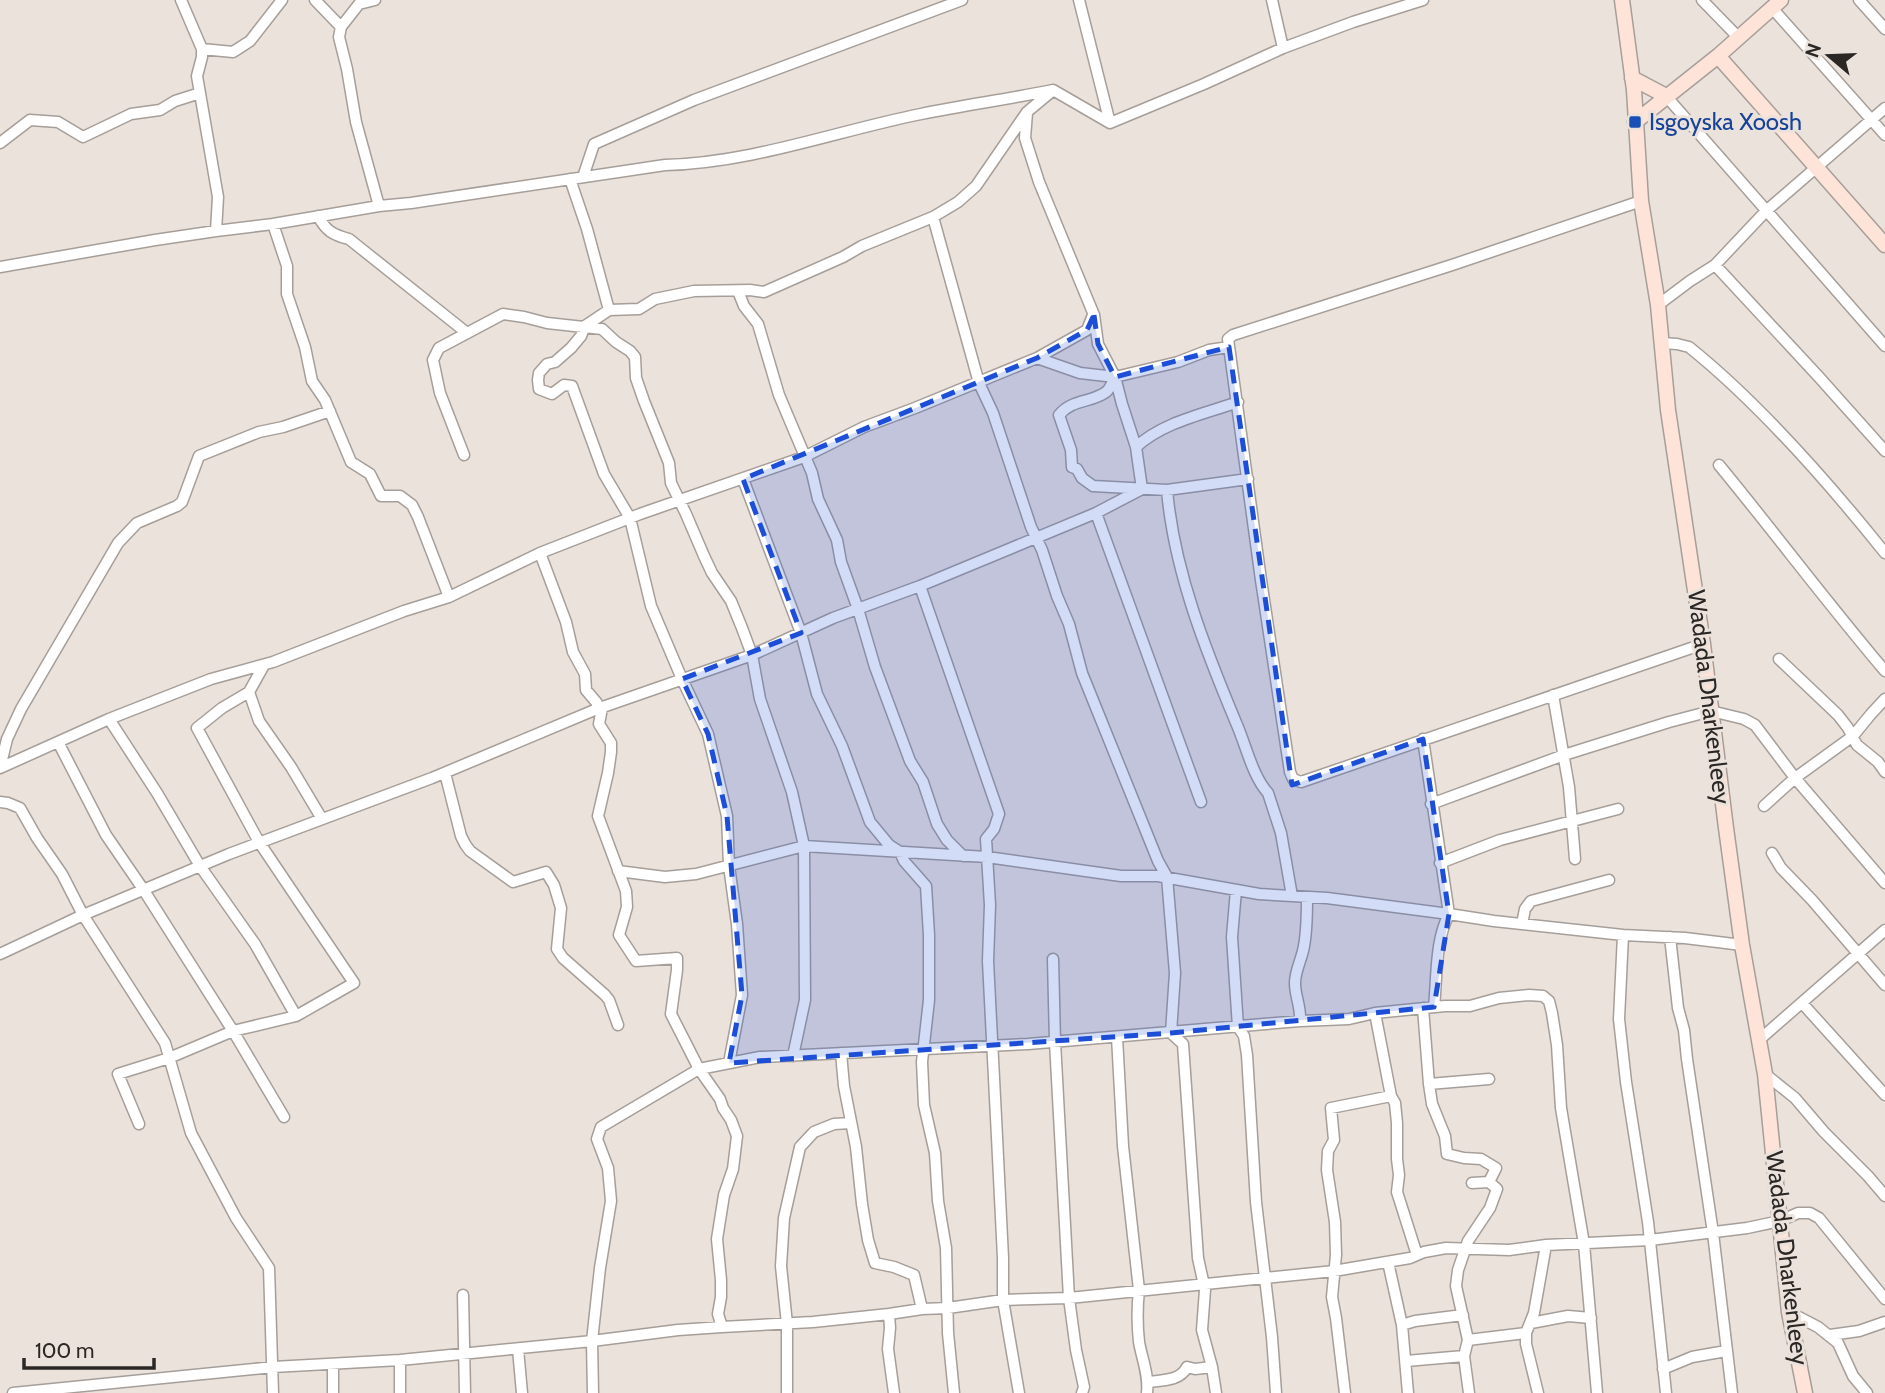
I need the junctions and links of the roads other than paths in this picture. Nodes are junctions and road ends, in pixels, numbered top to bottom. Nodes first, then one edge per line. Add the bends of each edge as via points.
1 (181, 0) edge
2 (282, 0) edge
3 (315, 0) edge
4 (375, 0) edge
5 (962, 0) edge
6 (1079, 0) edge
7 (1272, 0) edge
8 (1423, 0) edge
9 (1622, 0) edge
10 (1702, 0) edge
11 (1859, 0) edge
12 (1777, 4) edge
13 (341, 27) junction
14 (1885, 29) edge
15 (1739, 38) junction
16 (1283, 48) junction
17 (202, 49) junction
18 (1718, 56) junction
19 (1632, 78) junction
20 (1053, 90) junction
21 (200, 93) junction
22 (1666, 96) junction
23 (1885, 108) edge
24 (1027, 111) junction
25 (1872, 120) junction
26 (1635, 122) junction
27 (1110, 123) junction
28 (1885, 135) edge
29 (0, 143) edge
30 (1817, 168) junction
31 (583, 177) junction
32 (570, 179) junction
33 (1641, 201) junction
34 (379, 206) junction
35 (1766, 211) junction
36 (318, 216) junction
37 (933, 217) junction
38 (273, 224) junction
39 (216, 231) junction
40 (1885, 245) edge
41 (1715, 265) junction
42 (0, 267) edge
43 (738, 291) junction
44 (1658, 304) junction
45 (609, 310) junction
46 (1094, 315) junction
47 (585, 326) junction
48 (467, 333) junction
49 (1661, 343) junction
50 (1885, 346) edge
51 (1229, 347) junction
52 (1037, 358) junction
53 (1115, 377) junction
54 (979, 383) junction
55 (1238, 402) junction
56 (330, 411) junction
57 (1136, 447) junction
58 (1885, 451) edge
59 (464, 454) dead end
60 (804, 457) junction
61 (1719, 466) dead end
62 (743, 479) junction
63 (1248, 479) junction
64 (1142, 489) junction
65 (1167, 490) junction
66 (679, 501) junction
67 (1096, 513) junction
68 (630, 518) junction
69 (1036, 538) junction
70 (540, 553) junction
71 (1885, 553) edge
72 (920, 586) junction
73 (449, 597) junction
74 (858, 609) junction
75 (801, 633) junction
76 (1703, 644) junction
77 (752, 655) junction
78 (1779, 659) dead end
79 (264, 665) junction
80 (1885, 671) edge
81 (682, 679) junction
82 (249, 692) junction
83 (1553, 695) junction
84 (1885, 699) edge
85 (600, 709) junction
86 (1711, 711) junction
87 (108, 719) junction
88 (1853, 736) junction
89 (1423, 739) junction
90 (58, 742) junction
91 (1564, 755) junction
92 (0, 768) edge
93 (1885, 772) edge
94 (444, 773) junction
95 (1795, 778) junction
96 (0, 802) edge
97 (1201, 802) dead end
98 (1432, 804) junction
99 (1763, 806) dead end
100 (1618, 809) dead end
101 (322, 819) junction
102 (1573, 822) junction
103 (260, 842) junction
104 (804, 846) junction
105 (900, 852) junction
106 (1772, 853) dead end
107 (963, 856) junction
108 (987, 857) junction
109 (1575, 859) dead end
110 (1440, 863) junction
111 (200, 866) junction
112 (729, 866) junction
113 (618, 871) junction
114 (1167, 877) junction
115 (1609, 880) dead end
116 (1885, 883) edge
117 (143, 889) junction
118 (1236, 890) junction
119 (1292, 896) junction
120 (1307, 897) junction
121 (1449, 914) junction
122 (83, 915) junction
123 (1522, 924) junction
124 (1885, 930) edge
125 (1623, 935) junction
126 (1670, 937) junction
127 (1742, 944) junction
128 (0, 954) edge
129 (1858, 954) junction
130 (1053, 959) dead end
131 (1885, 985) edge
132 (1802, 1003) junction
133 (1429, 1008) junction
134 (1375, 1013) junction
135 (296, 1016) junction
136 (1300, 1021) junction
137 (618, 1025) dead end
138 (1238, 1027) junction
139 (233, 1031) junction
140 (1171, 1033) junction
141 (1117, 1037) junction
142 (1759, 1040) junction
143 (1055, 1042) junction
144 (991, 1046) junction
145 (925, 1049) junction
146 (841, 1053) junction
147 (793, 1056) junction
148 (169, 1058) junction
149 (729, 1063) junction
150 (699, 1069) junction
151 (1765, 1074) junction
152 (1489, 1079) dead end
153 (1429, 1084) junction
154 (1885, 1095) edge
155 (1391, 1096) junction
156 (284, 1117) dead end
157 (851, 1123) junction
158 (139, 1124) dead end
159 (1489, 1182) junction
160 (1472, 1183) dead end
161 (1885, 1196) edge
162 (1780, 1221) junction
163 (1713, 1233) junction
164 (1650, 1240) junction
165 (1584, 1244) junction
166 (1546, 1245) junction
167 (1466, 1249) junction
168 (1416, 1255) junction
169 (1388, 1262) junction
170 (1334, 1271) junction
171 (1264, 1278) junction
172 (1204, 1283) junction
173 (1139, 1290) junction
174 (463, 1295) dead end
175 (1069, 1298) junction
176 (1885, 1299) edge
177 (1003, 1300) junction
178 (948, 1308) junction
179 (922, 1309) junction
180 (1789, 1312) junction
181 (889, 1314) junction
182 (1463, 1315) junction
183 (1591, 1318) junction
184 (1885, 1322) edge
185 (787, 1324) junction
186 (1402, 1325) junction
187 (722, 1327) junction
188 (1529, 1328) junction
189 (1830, 1335) junction
190 (1468, 1340) junction
191 (592, 1341) junction
192 (518, 1349) junction
193 (1726, 1352) junction
194 (465, 1354) junction
195 (1464, 1356) junction
196 (400, 1360) junction
197 (1406, 1361) junction
198 (333, 1364) junction
199 (273, 1367) junction
200 (1212, 1367) junction
201 (1662, 1369) junction
202 (143, 1380) junction
203 (1148, 1387) edge
204 (13, 1393) edge
205 (143, 1393) edge
206 (273, 1393) edge
207 (333, 1393) edge
208 (400, 1393) edge
209 (465, 1393) edge
210 (522, 1393) edge
211 (593, 1393) edge
212 (787, 1393) edge
213 (894, 1393) edge
214 (954, 1393) edge
215 (1019, 1393) edge
216 (1082, 1393) edge
217 (1216, 1393) edge
218 (1276, 1393) edge
219 (1345, 1393) edge
220 (1408, 1393) edge
221 (1469, 1393) edge
222 (1538, 1393) edge
223 (1597, 1393) edge
224 (1666, 1393) edge
225 (1732, 1393) edge
226 (1805, 1393) edge
227 (1867, 1393) edge

1 - 17 street
2 - 17 street via 250,41 233,52
3 - 13 street
4 - 13 street via 359,4
5 - 31 street via 694,100 594,144
6 - 27 street
7 - 16 street
8 - 16 street
9 - 19 main road, Wadada Dharkenleey
10 - 15 street
11 - 14 street
12 - 15 main road
12 - 25 street
13 - 34 street via 339,37 356,122
15 - 18 main road
16 - 27 street
17 - 21 street via 197,76
18 - 22 main road
18 - 30 main road
19 - 22 main road
19 - 26 main road, Wadada Dharkenleey
20 - 24 street
20 - 27 street
20 - 31 street via 706,162
21 - 29 street via 160,110 131,114 83,136 58,122 30,120
21 - 39 street via 218,197
22 - 26 main road
22 - 35 street
23 - 25 street
24 - 37 street via 976,186
24 - 46 street via 1028,149
25 - 28 street
25 - 30 street
26 - 33 main road, Wadada Dharkenleey
30 - 35 street
30 - 40 main road
31 - 32 street
32 - 34 street
32 - 45 street
33 - 44 main road, Wadada Dharkenleey
33 - 51 street via 1233,335
34 - 36 street
35 - 41 street
35 - 50 street
36 - 38 street
36 - 48 street via 324,227 349,239
37 - 43 street via 764,292
37 - 54 street
38 - 39 street
38 - 56 street via 312,381
39 - 42 street
41 - 44 street
41 - 58 street
43 - 45 street via 694,291 655,299 639,309
43 - 60 street via 758,324
44 - 49 main road, Wadada Dharkenleey
45 - 47 street
46 - 52 street via 1087,330
46 - 53 street via 1098,344
47 - 48 street via 503,314
47 - 66 street via 607,332 635,357 636,378
47 - 68 street via 571,348 539,373 539,389 552,394 564,385 572,386 604,474
48 - 59 street via 439,348 433,360 440,393
49 - 71 street via 1689,347 1749,401
49 - 76 main road, Wadada Dharkenleey
51 - 53 street
51 - 55 street
52 - 53 street via 1080,373
52 - 54 street
53 - 57 street
53 - 64 street via 1108,391 1066,407 1059,415 1072,467 1082,478 1093,486
54 - 60 street via 864,427
54 - 69 street
55 - 57 street via 1159,430
55 - 63 street
56 - 73 street via 351,462 370,474 381,496 400,495 412,505
56 - 92 street via 199,456 182,502 137,523 118,542 22,709
57 - 64 street
60 - 62 street
60 - 74 street
61 - 80 street
62 - 66 street
62 - 75 street
63 - 65 street
63 - 89 street via 1293,779 1301,782
64 - 65 street
64 - 67 street
65 - 119 street via 1183,575 1200,631 1248,756 1268,793 1281,833
66 - 68 street
66 - 77 street via 712,573 731,601
67 - 69 street
67 - 97 street
68 - 70 street
68 - 81 street via 651,606
69 - 72 street
69 - 114 street via 1082,673
70 - 73 street
70 - 85 street via 573,652 585,674 586,690
72 - 74 street
72 - 108 street via 999,814 986,839
73 - 79 street
74 - 75 street
74 - 107 street via 910,761 923,782 937,824
75 - 77 street
75 - 105 street via 817,694 870,822
76 - 83 street
76 - 86 main road, Wadada Dharkenleey
77 - 81 street
77 - 104 street
78 - 88 street via 1838,715
79 - 82 street
79 - 87 street
81 - 85 street
81 - 112 street via 708,734 727,816
82 - 101 street via 259,721
82 - 103 street via 197,728
83 - 89 street
83 - 91 street
84 - 88 street
85 - 94 street
85 - 113 street via 599,723 611,752 598,816
86 - 91 street
86 - 95 street via 1755,725
86 - 127 main road, Wadada Dharkenleey
87 - 90 street
87 - 111 street
88 - 93 street
88 - 95 street
89 - 98 street
90 - 92 street
90 - 117 street via 106,835
91 - 98 street
91 - 102 street
94 - 101 street
94 - 137 street via 461,836 470,851 513,882 546,872 561,908 557,949 605,995
95 - 99 street
95 - 116 street
96 - 122 street via 20,808
98 - 110 street
100 - 102 street
101 - 103 street
102 - 109 street
102 - 110 street via 1500,840
103 - 111 street
103 - 135 street via 354,983
104 - 105 street
104 - 112 street
104 - 147 street via 805,1000
105 - 107 street
105 - 145 street via 926,886 928,896
106 - 129 street
107 - 108 street
108 - 114 street via 1121,876
108 - 144 street
110 - 121 street
111 - 117 street
111 - 135 street via 255,944
112 - 113 street via 665,877
112 - 149 street via 742,995
113 - 150 street via 627,907 619,935 636,961 677,958 671,1014
114 - 118 street
114 - 140 street via 1175,973
115 - 123 street via 1531,901
117 - 122 street
117 - 139 street
118 - 119 street
118 - 138 street via 1232,937
119 - 120 street
120 - 121 street
120 - 136 street via 1304,946 1295,985
121 - 123 street
121 - 133 street
122 - 128 street
122 - 148 street via 165,1043
123 - 125 street
124 - 129 street
125 - 126 street
125 - 164 street via 1619,1019
126 - 127 street
126 - 163 street
127 - 142 main road, Wadada Dharkenleey
129 - 131 street
129 - 132 street
130 - 143 street
132 - 142 street
132 - 154 street
133 - 134 street
133 - 153 street
133 - 165 street via 1529,995 1549,1001
134 - 136 street
134 - 155 street
135 - 139 street
136 - 138 street
138 - 140 street
138 - 171 street via 1247,1055
139 - 148 street
139 - 156 street
140 - 141 street
140 - 172 street via 1183,1044 1198,1258
141 - 143 street
141 - 173 street
142 - 151 main road, Wadada Dharkenleey
143 - 144 street
143 - 175 street
144 - 145 street
144 - 177 street
145 - 146 street
145 - 178 street via 924,1105 935,1153
146 - 147 street
146 - 157 street
147 - 149 street
148 - 158 street via 118,1074
148 - 199 street via 191,1133 236,1218 269,1268
149 - 150 street
150 - 187 street via 737,1136 717,1239
150 - 191 street via 601,1127 597,1139 608,1168 611,1201
151 - 161 street via 1795,1098
151 - 162 main road, Wadada Dharkenleey
152 - 153 street
153 - 159 street via 1447,1154 1481,1158 1496,1168
155 - 168 street via 1397,1123 1397,1192
155 - 170 street via 1331,1108 1334,1140 1327,1170 1335,1222
157 - 179 street via 875,1263 914,1275
157 - 185 street via 814,1132 800,1147 784,1218 781,1266
159 - 160 street
159 - 167 street via 1497,1189 1494,1198
162 - 163 street
162 - 176 street via 1798,1213 1819,1217
162 - 180 main road, Wadada Dharkenleey
163 - 164 street
163 - 193 street
164 - 165 street
164 - 201 street
165 - 166 street
165 - 183 street
166 - 167 street
166 - 188 street
167 - 168 street
167 - 182 street via 1456,1286
168 - 169 street
169 - 170 street
169 - 186 street
170 - 171 street
170 - 219 street via 1332,1297
171 - 172 street
171 - 218 street
172 - 173 street
172 - 200 street via 1202,1330
173 - 175 street
173 - 203 street via 1136,1313
174 - 194 street
175 - 177 street
175 - 216 street
177 - 178 street
177 - 215 street
178 - 179 street
178 - 214 street
179 - 181 street
180 - 189 street
180 - 226 main road, Wadada Dharkenleey
181 - 185 street
181 - 213 street
182 - 186 street
182 - 190 street
183 - 188 street via 1568,1316
183 - 223 street
184 - 189 street
185 - 187 street
185 - 212 street
186 - 197 street
187 - 191 street
188 - 190 street
188 - 222 street via 1526,1344
189 - 227 street
190 - 195 street
191 - 192 street
191 - 211 street
192 - 194 street
192 - 210 street
193 - 201 street via 1692,1357
193 - 225 street
194 - 196 street
194 - 209 street
195 - 197 street
195 - 221 street
196 - 198 street
196 - 208 street
197 - 220 street
198 - 199 street
198 - 207 street
199 - 202 street
199 - 206 street
200 - 203 street via 1187,1367 1184,1374
200 - 217 street
201 - 224 street
202 - 204 street
202 - 205 street

